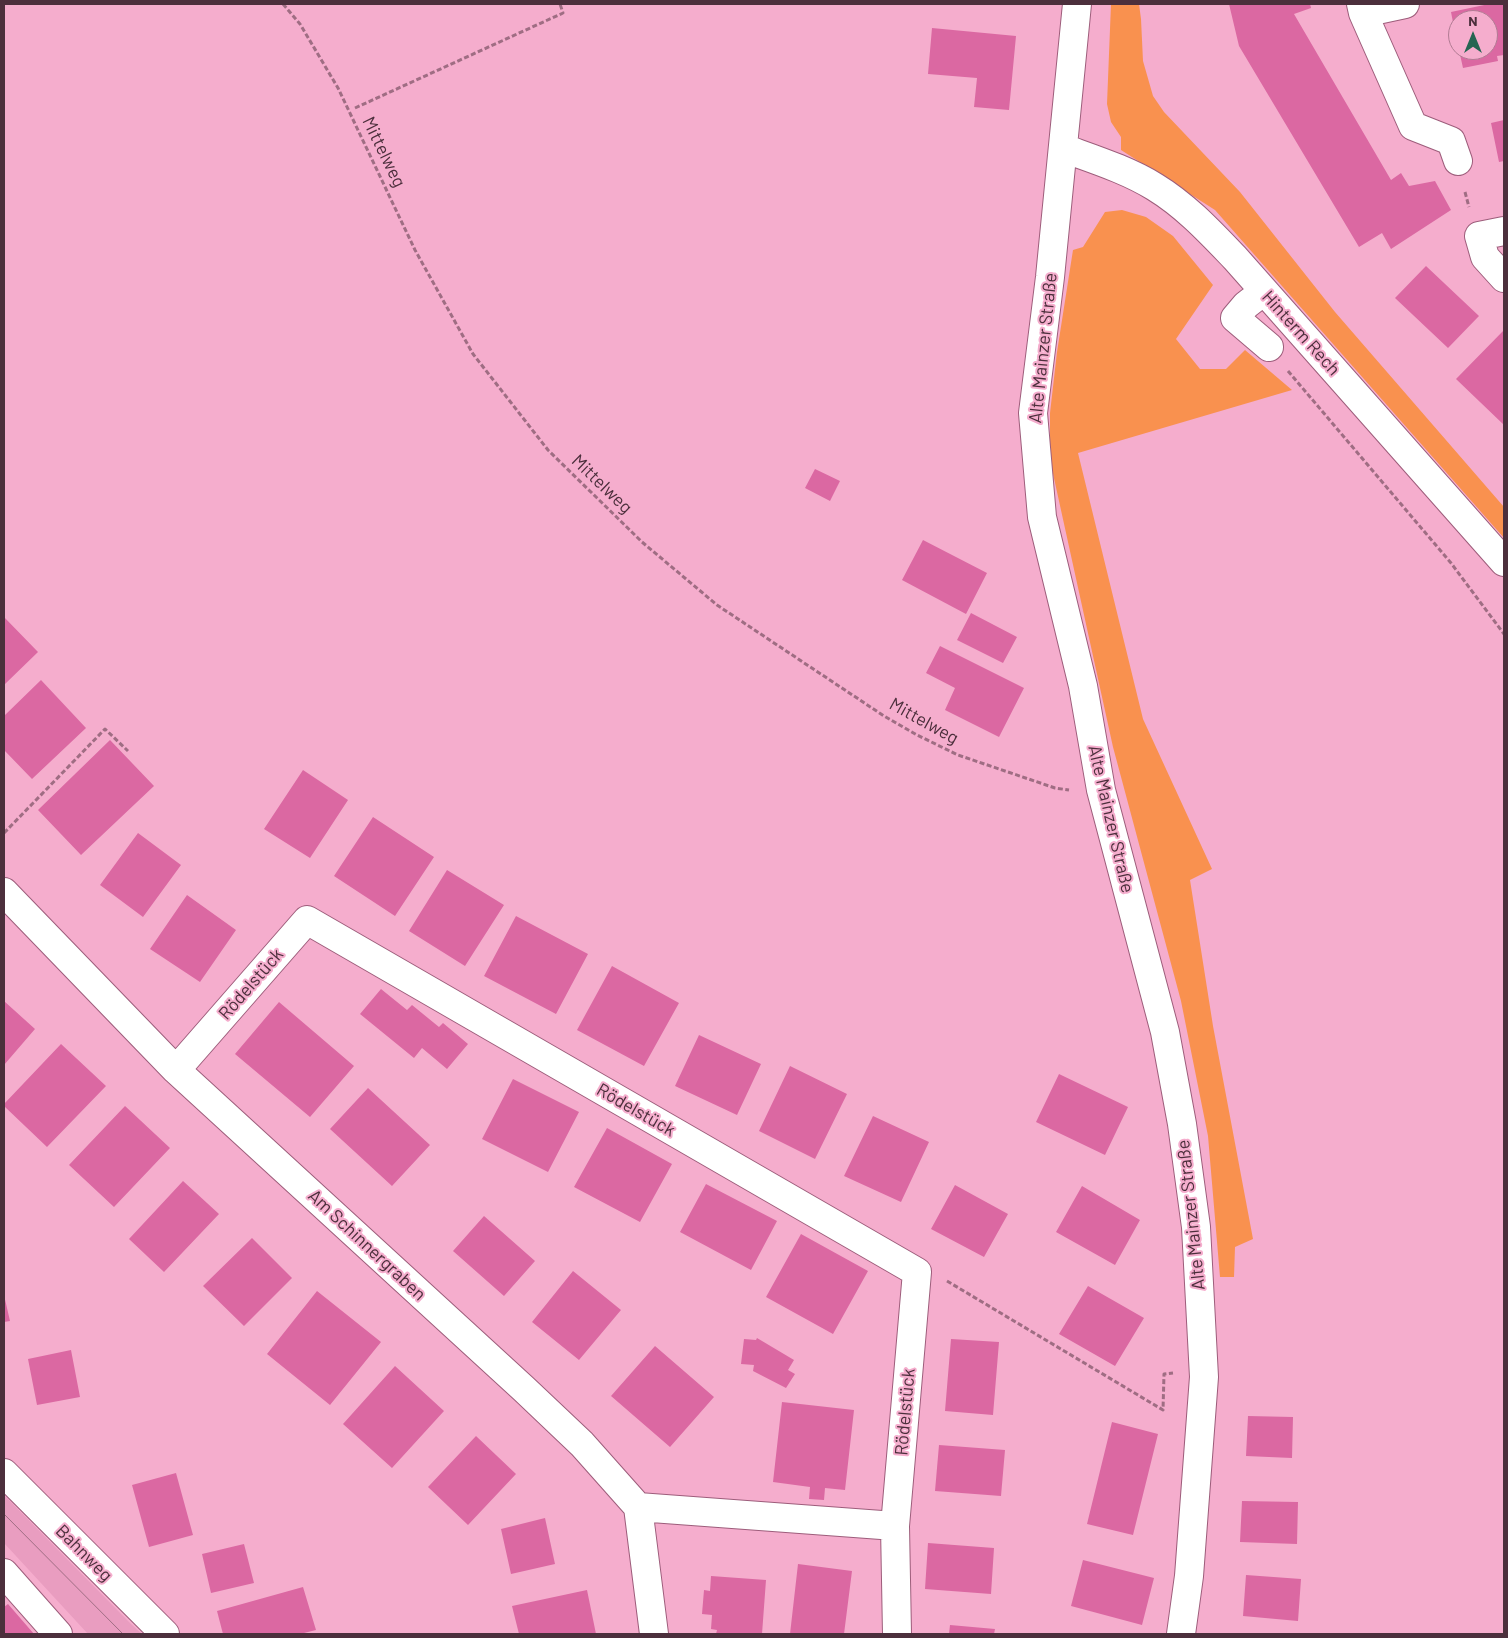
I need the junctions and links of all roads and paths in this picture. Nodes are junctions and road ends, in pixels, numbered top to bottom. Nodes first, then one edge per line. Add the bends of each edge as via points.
1 (283, 4) edge
2 (560, 4) edge
3 (1077, 4) edge
4 (1405, 4) edge
5 (1362, 8) edge
6 (355, 108) dead end
7 (1063, 148) junction
8 (1458, 161) dead end
9 (1504, 231) edge
10 (1504, 278) edge
11 (1264, 291) junction
12 (1269, 347) joint
13 (1504, 562) edge
14 (1504, 634) edge
15 (128, 751) dead end
16 (1074, 791) dead end
17 (4, 833) edge
18 (4, 892) edge
19 (176, 1070) junction
20 (968, 1294) dead end
21 (1172, 1373) dead end
22 (4, 1473) edge
23 (638, 1507) junction
24 (895, 1526) junction
25 (4, 1573) edge
26 (58, 1634) edge
27 (165, 1634) edge
28 (654, 1634) edge
29 (897, 1634) edge
30 (1181, 1634) edge

1 - 16 path, Mittelweg via 300,24 338,88 415,250 473,354 548,450 642,542 717,605 884,716 958,755 1055,788
2 - 6 path via 563,13
3 - 7 street, Alte Mainzer Straße
4 - 5 street
5 - 8 street via 1413,126 1451,141
7 - 11 street, Hinterm Rech via 1154,186 1190,212
7 - 30 street, Alte Mainzer Straße via 1033,414 1042,517 1083,686 1101,790 1165,1032 1196,1227 1204,1377 1189,1576
9 - 10 street via 1479,236 1485,257
11 - 12 street via 1235,318
11 - 13 street, Hinterm Rech
12 - 14 path via 1451,564
15 - 17 path via 105,729
18 - 19 street, Am Schinnergraben
19 - 23 street, Am Schinnergraben via 524,1389 582,1444
19 - 24 street, Rödelstück via 307,920 917,1272
20 - 21 path via 1163,1410 1164,1374
22 - 27 street, Bahnweg
23 - 24 street
23 - 28 street
24 - 29 street, Rödelstück
25 - 26 street

